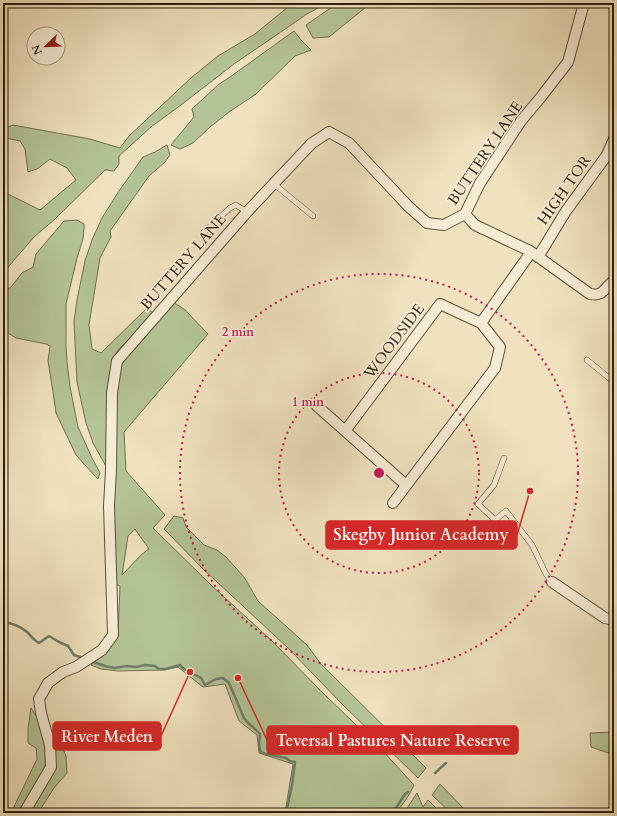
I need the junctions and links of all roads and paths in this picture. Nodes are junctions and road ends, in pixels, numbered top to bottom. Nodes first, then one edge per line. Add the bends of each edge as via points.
1 (584, 3) edge
2 (614, 139) edge
3 (274, 184) junction
4 (247, 212) junction
5 (465, 214) junction
6 (313, 216) dead end
7 (203, 233) dead end
8 (534, 254) junction
9 (614, 281) edge
10 (481, 323) junction
11 (587, 360) dead end
12 (614, 382) edge
13 (316, 406) dead end
14 (345, 431) junction
15 (504, 458) dead end
16 (406, 485) junction
17 (392, 503) dead end
18 (495, 520) junction
19 (479, 543) dead end
20 (552, 582) joint
21 (614, 620) edge
22 (24, 813) edge

1 - 5 street, BUTTERY LANE via 568,62 521,121 480,183
2 - 8 street, HIGH TOR via 607,155
3 - 4 street, BUTTERY LANE
3 - 5 street, BUTTERY LANE via 312,143 329,132 349,143 427,223 444,225
3 - 6 lane
4 - 7 lane via 236,206 230,208
4 - 22 street, BUTTERY LANE via 117,360 112,393 109,506 113,635 102,650 48,683 39,699 50,745 51,767
5 - 8 street via 475,225
8 - 9 street via 590,294 600,294
8 - 10 street via 529,255
10 - 14 street, WOODSIDE via 440,304
10 - 16 street, WOODSIDE via 500,347 495,368
11 - 12 lane
13 - 14 street
14 - 16 street
15 - 18 lane via 494,485 478,504
16 - 17 street, WOODSIDE
18 - 19 lane via 496,528
18 - 20 lane via 506,511 532,545
20 - 21 street via 605,618

